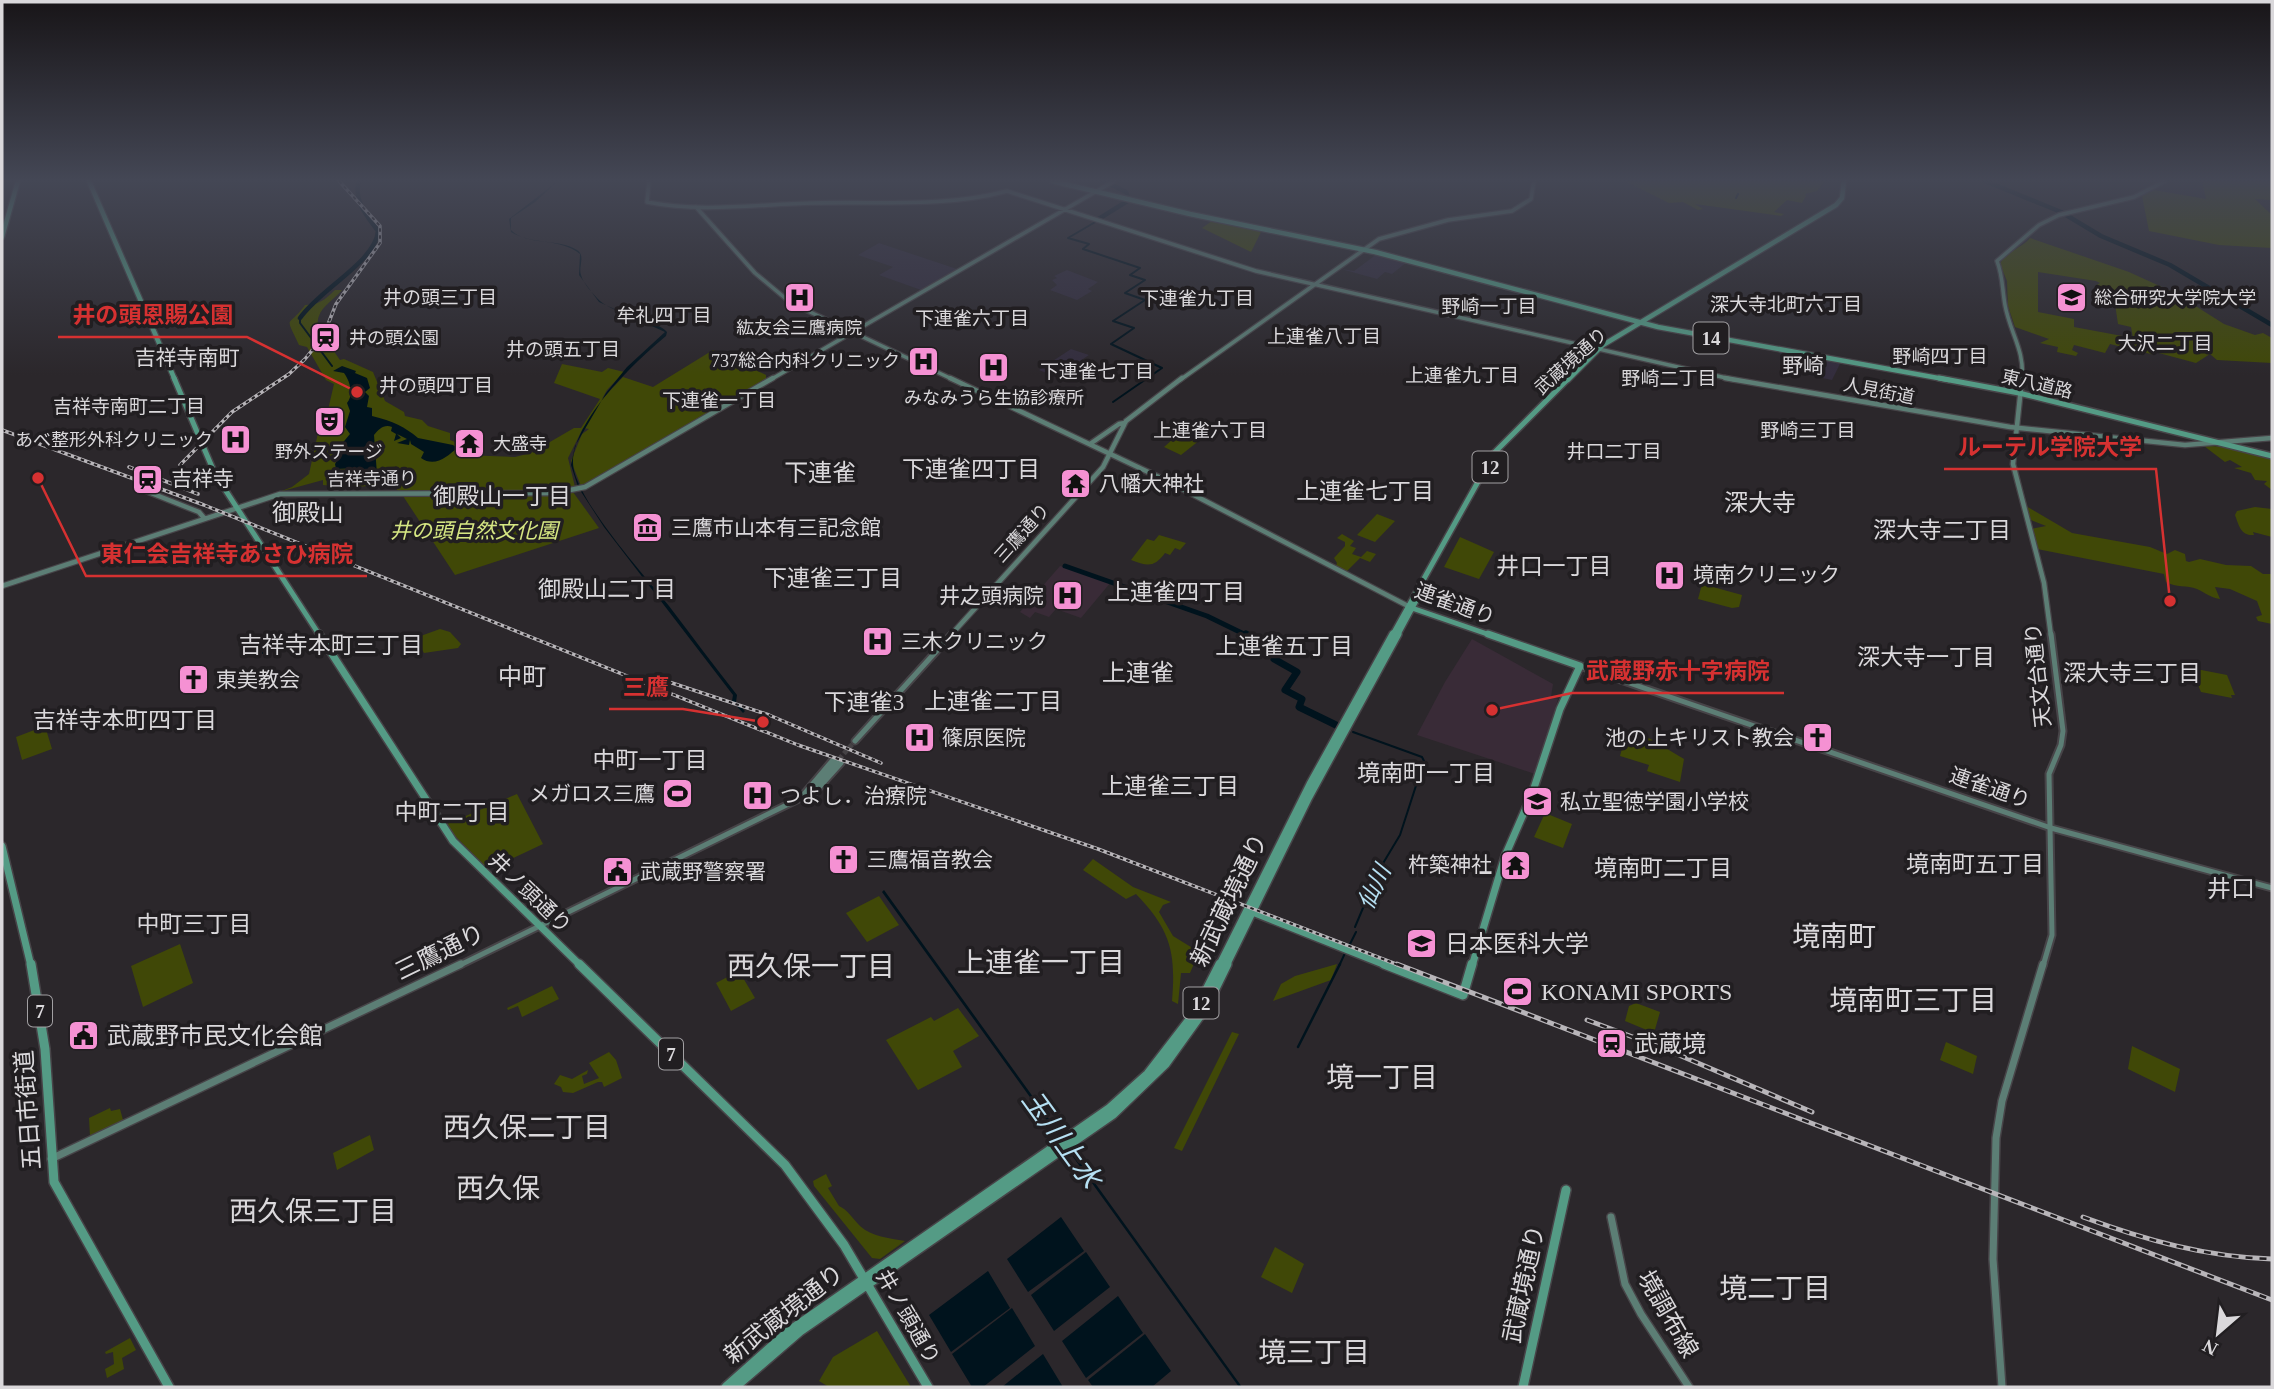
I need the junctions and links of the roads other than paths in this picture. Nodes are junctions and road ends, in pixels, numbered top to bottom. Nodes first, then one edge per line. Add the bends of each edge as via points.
1 (116, 246) edge
2 (731, 246) edge
3 (1000, 246) edge
4 (1176, 246) edge
5 (1350, 246) edge
6 (1370, 246) edge
7 (1770, 246) edge
8 (1773, 246) edge
9 (2015, 246) edge
10 (1366, 249) junction
11 (1316, 285) junction
12 (1684, 299) junction
13 (1645, 323) junction
14 (853, 330) junction
15 (1599, 350) junction
16 (2019, 392) junction
17 (1125, 423) junction
18 (2015, 428) junction
19 (2272, 438) edge
20 (2244, 442) junction
21 (2232, 443) junction
22 (1090, 444) junction
23 (2224, 444) junction
24 (2249, 448) junction
25 (1111, 454) junction
26 (2272, 455) edge
27 (146, 491) dead end
28 (235, 507) junction
29 (204, 518) junction
30 (2, 586) edge
31 (1410, 607) junction
32 (1580, 666) junction
33 (855, 741) tunnel mouth
34 (834, 765) tunnel mouth
35 (803, 797) junction
36 (2051, 828) junction
37 (2, 846) edge
38 (2272, 888) edge
39 (1250, 911) junction
40 (538, 926) junction
41 (51, 1159) junction
42 (1566, 1189) dead end
43 (1611, 1217) dead end
44 (865, 1281) junction
45 (169, 1387) edge
46 (726, 1387) edge
47 (736, 1387) edge
48 (928, 1387) edge
49 (1523, 1387) edge
50 (1689, 1387) edge
51 (2002, 1387) edge

1 - 28 main road, 井ノ頭通り / 7 via 202,448
2 - 14 main road, 連雀通り via 786,300
3 - 14 main road, 吉祥寺通り
4 - 11 main road, 人見街道
5 - 10 main road, 東八道路 / 14
6 - 10 main road, 三鷹通り
7 - 12 main road, 武蔵境通り / 12
8 - 12 main road, 武蔵境通り / 12
9 - 16 main road, 天文台通り via 1997,261 2024,362
10 - 11 main road, 三鷹通り
10 - 13 main road, 東八道路 / 14
11 - 15 main road, 人見街道
11 - 17 main road, 三鷹通り
12 - 13 main road, 武蔵境通り / 12
13 - 15 main road, 武蔵境通り / 12
13 - 16 main road, 東八道路 / 14
14 - 22 main road, 連雀通り
14 - 28 main road, 吉祥寺通り via 580,488 548,493 288,493
15 - 18 main road, 人見街道 via 1784,389
15 - 31 main road, 武蔵境通り / 12 via 1496,457
16 - 18 main road, 天文台通り
16 - 21 main road, 東八道路 / 14
16 - 23 main road, 東八道路 / 14
17 - 22 main road
17 - 25 main road, 三鷹通り
18 - 23 main road, 人見街道 via 2185,445
18 - 36 main road, 天文台通り via 2014,470 2044,583 2063,724 2061,745 2049,774
19 - 20 main road, 人見街道
20 - 21 main road, 人見街道
20 - 24 main road
21 - 23 main road, 人見街道
21 - 24 main road, 東八道路 / 14
22 - 25 main road, 連雀通り
23 - 26 main road, 東八道路 / 14
24 - 26 main road, 東八道路 / 14
25 - 31 main road, 連雀通り
25 - 33 main road, 三鷹通り
27 - 29 main road
28 - 29 main road, 吉祥寺通り
28 - 40 main road, 井ノ頭通り / 7 via 453,841
29 - 30 main road, 吉祥寺通り
31 - 32 main road, 連雀通り
31 - 39 main road, 新武蔵境通り / 12 via 1310,784
32 - 36 main road, 連雀通り
32 - 39 main road via 1505,856 1463,995
34 - 35 main road, 三鷹通り
35 - 35 main road via 832,761 841,763 814,793
35 - 40 main road, 三鷹通り
36 - 38 main road, 連雀通り
36 - 51 main road, 天文台通り via 2052,935 1999,1115 1993,1259
37 - 41 main road, 五日市街道 / 7 via 18,900 40,1015
39 - 44 main road, 新武蔵境通り / 12 via 1174,1044 1125,1095 1070,1141
40 - 41 main road, 三鷹通り
40 - 44 main road, 井ノ頭通り / 7 via 785,1165 825,1215
41 - 45 main road, 五日市街道 / 7 via 54,1182
42 - 49 main road, 武蔵境通り
43 - 50 main road, 境調布線 via 1625,1284
44 - 46 main road, 新武蔵境通り via 777,1340
44 - 47 main road, 新武蔵境通り
44 - 48 main road, 井ノ頭通り / 7

